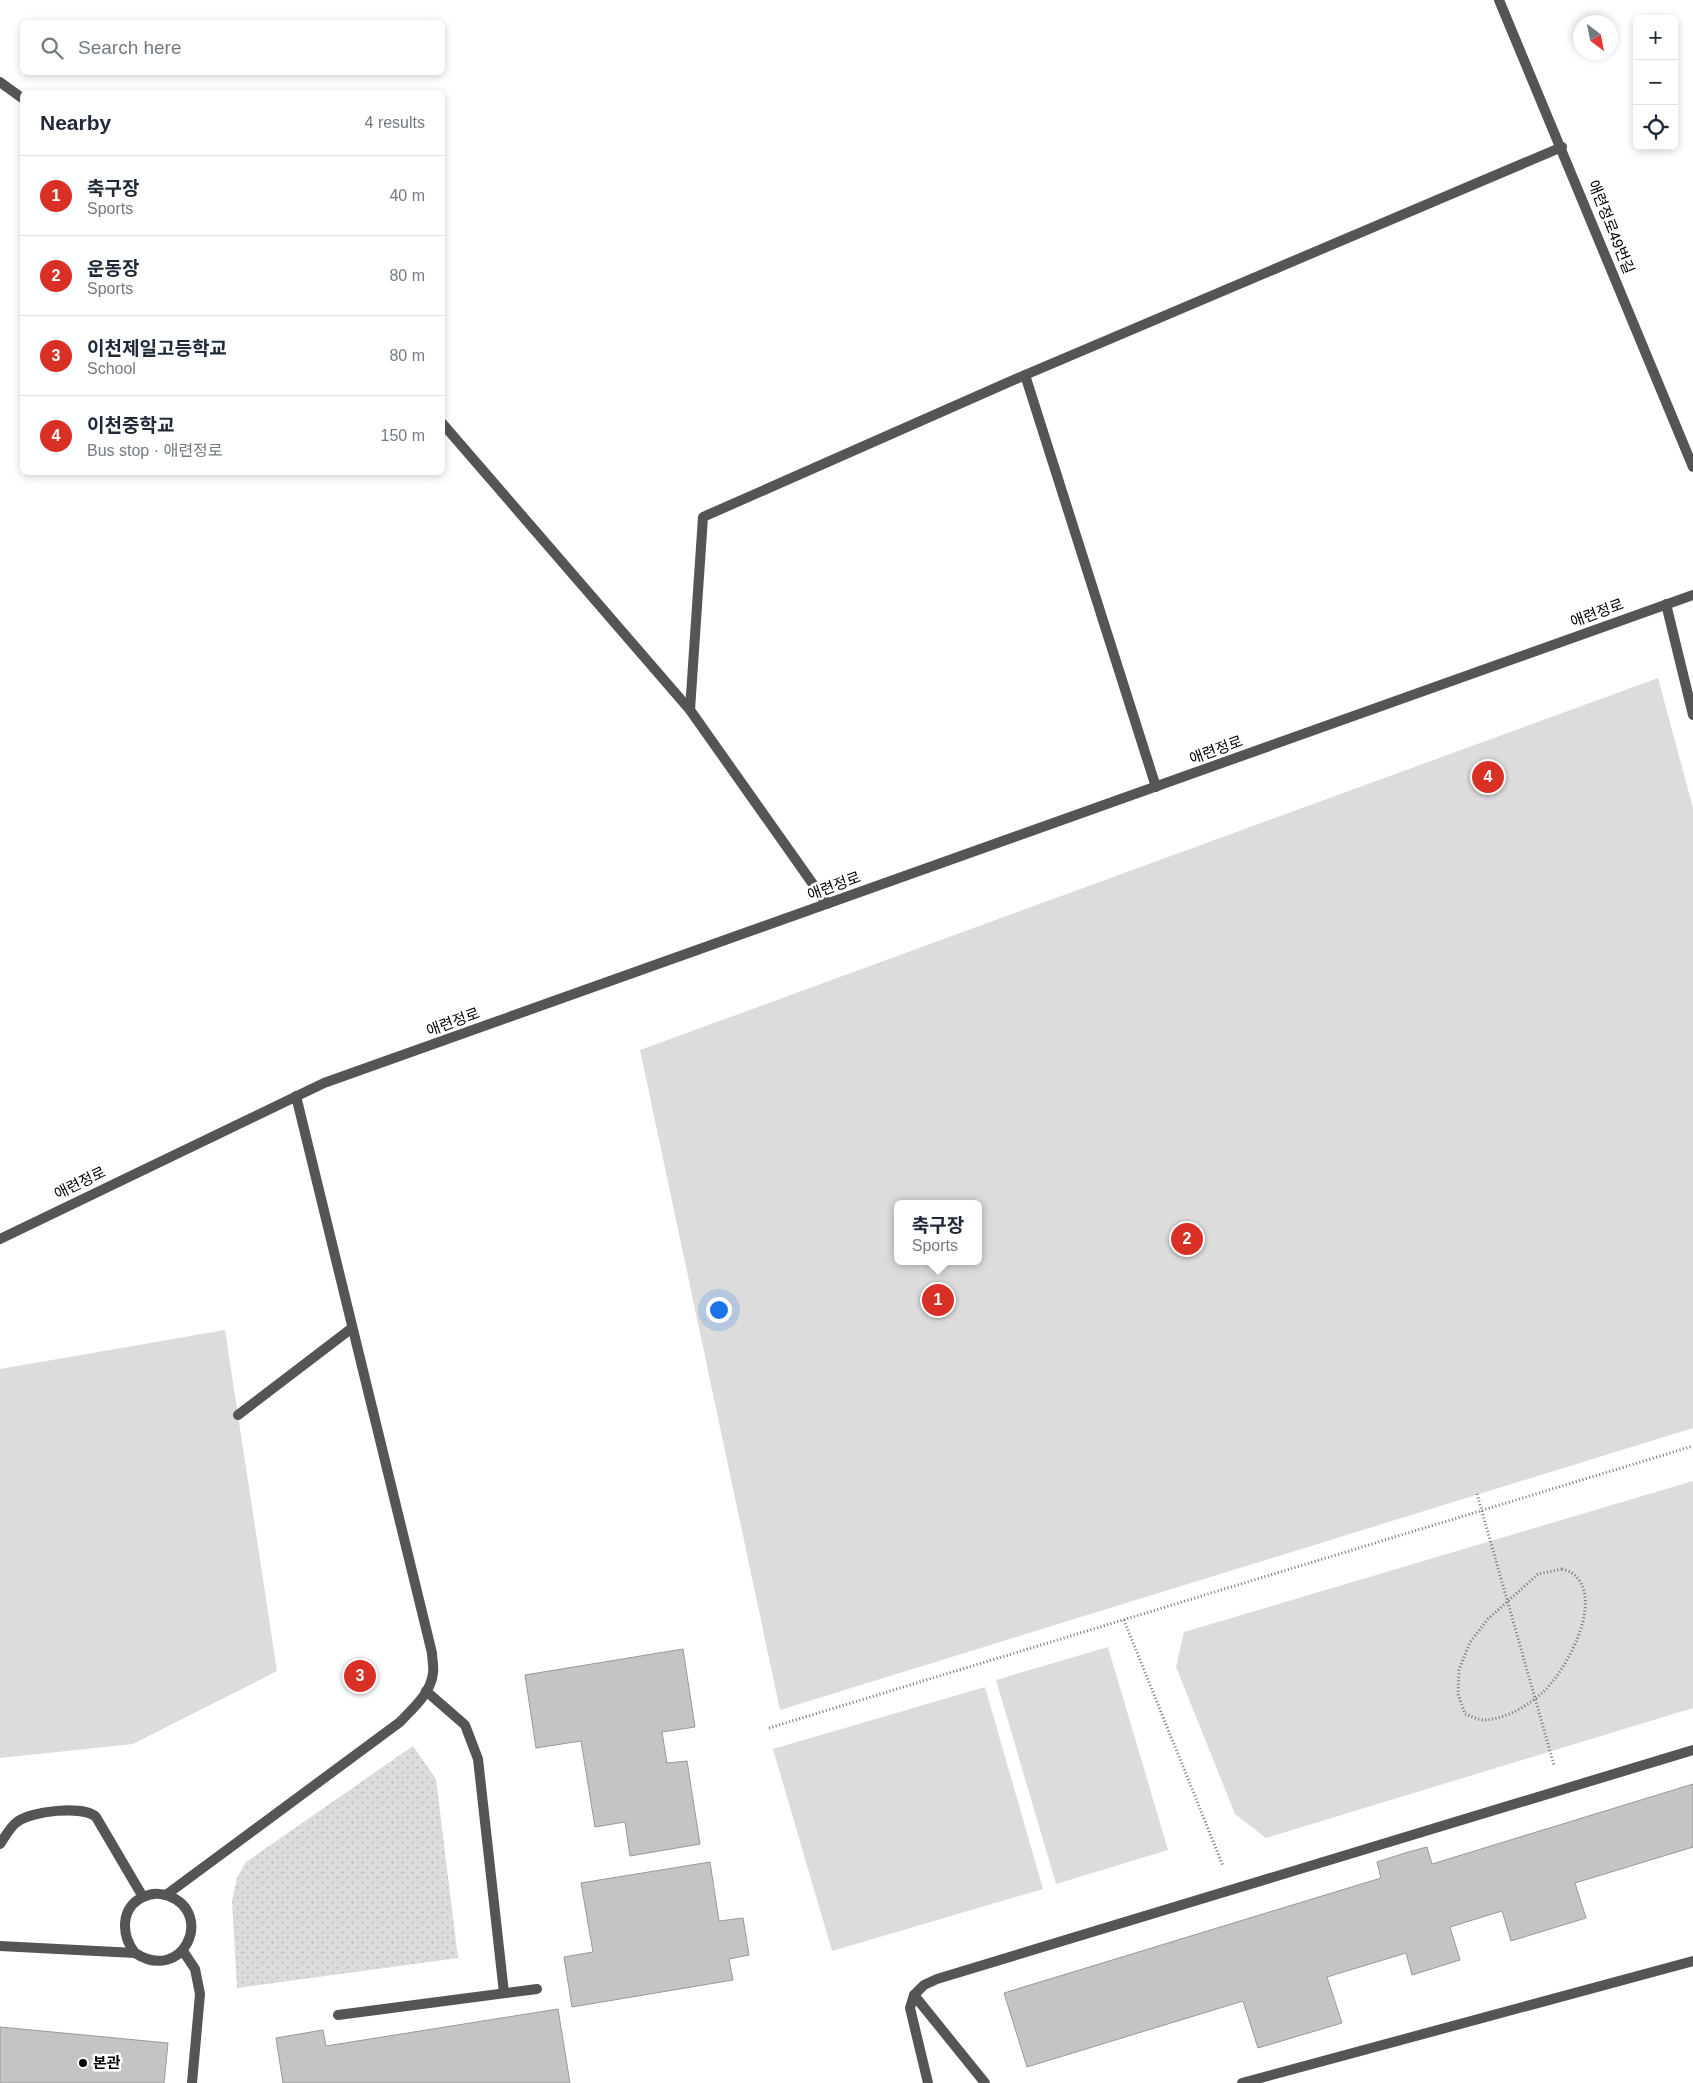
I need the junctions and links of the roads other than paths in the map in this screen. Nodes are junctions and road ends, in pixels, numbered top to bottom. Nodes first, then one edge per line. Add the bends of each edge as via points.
1 (1499, 0) edge
2 (0, 82) edge
3 (20, 97) edge
4 (1562, 147) junction
5 (1026, 375) junction
6 (445, 426) edge
7 (1693, 467) edge
8 (1693, 595) edge
9 (1666, 604) junction
10 (690, 710) junction
11 (1693, 714) edge
12 (1156, 787) junction
13 (827, 904) junction
14 (296, 1096) junction
15 (0, 1239) edge
16 (352, 1328) junction
17 (238, 1415) dead end
18 (426, 1691) junction
19 (1693, 1750) edge
20 (0, 1844) edge
21 (166, 1895) junction
22 (143, 1897) junction
23 (0, 1946) edge
24 (183, 1951) junction
25 (135, 1953) junction
26 (1693, 1961) edge
27 (538, 1989) dead end
28 (504, 1993) junction
29 (914, 1995) junction
30 (338, 2015) dead end
31 (192, 2083) edge
32 (928, 2083) edge
33 (985, 2083) edge
34 (1242, 2083) edge

1 - 4 street, 애련정로49번길
2 - 3 street
4 - 5 street
4 - 7 street, 애련정로49번길
5 - 10 street via 703,517
5 - 12 street
6 - 10 street
8 - 9 street, 애련정로
9 - 11 street
9 - 12 street, 애련정로
10 - 13 street
12 - 13 street, 애련정로
13 - 14 street, 애련정로 via 324,1083
14 - 15 street, 애련정로
14 - 16 street
16 - 17 street
16 - 18 street via 432,1653 433,1674
18 - 21 street via 400,1722
18 - 28 street via 465,1725 478,1759
19 - 29 street via 937,1979
20 - 22 street via 15,1823 26,1817 36,1813 83,1810 96,1817
21 - 22 street
21 - 24 street via 177,1899 190,1918 192,1929
22 - 25 street via 133,1904 124,1924 128,1945
23 - 25 street
24 - 25 street via 165,1961 149,1960
24 - 31 street via 195,1969 200,1994
26 - 34 street
27 - 28 street
28 - 30 street
29 - 32 street via 910,2008
29 - 33 street

